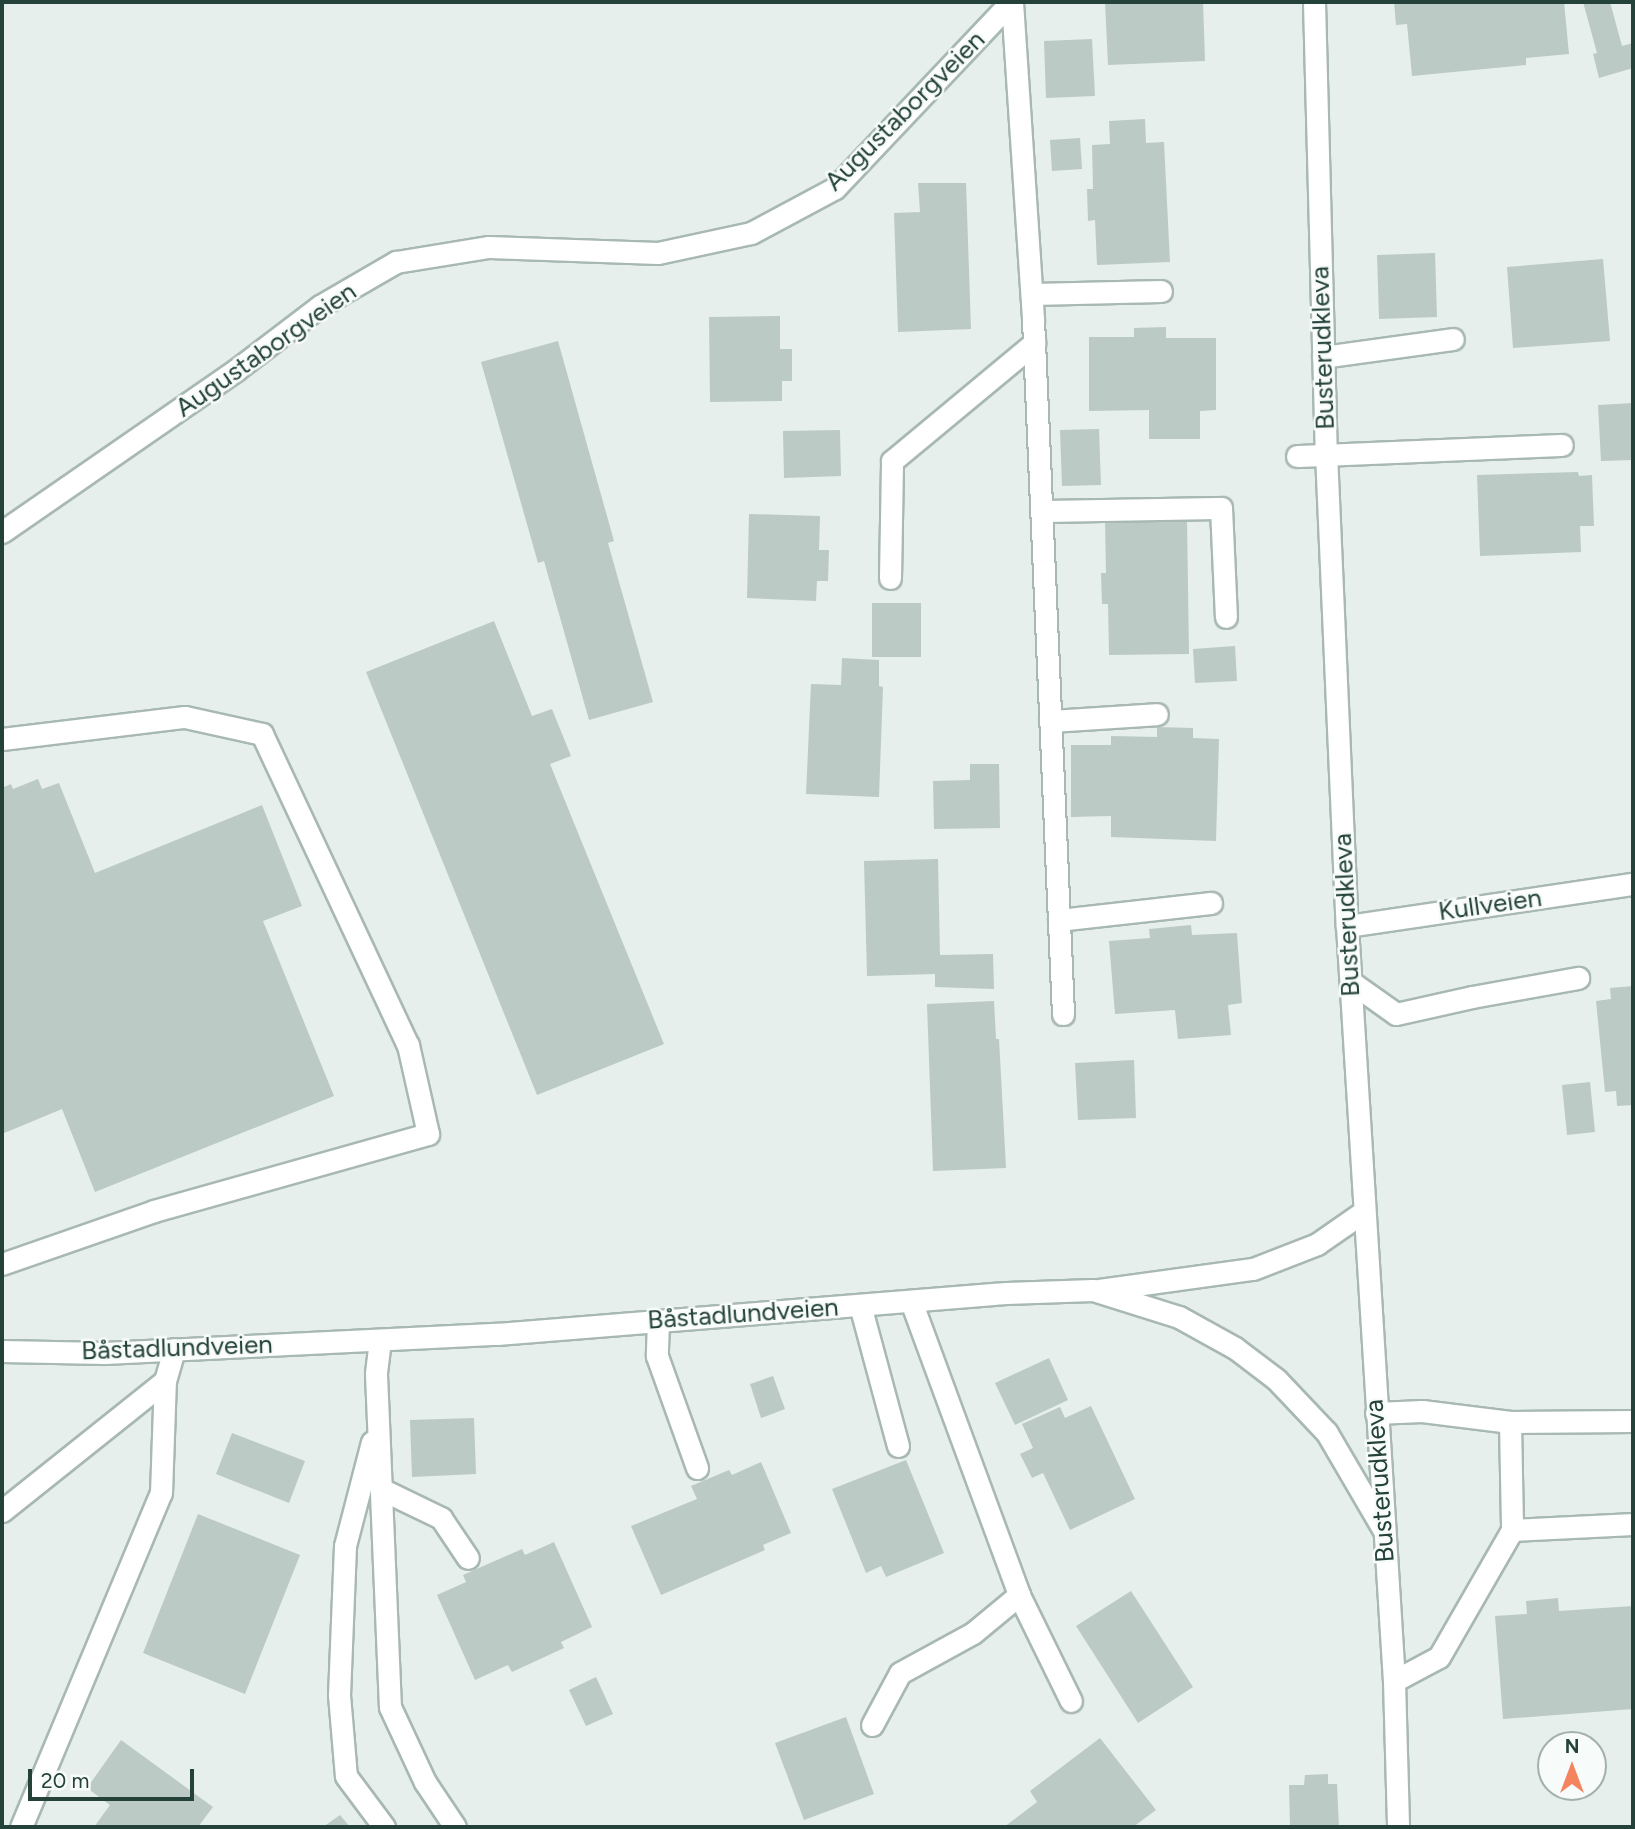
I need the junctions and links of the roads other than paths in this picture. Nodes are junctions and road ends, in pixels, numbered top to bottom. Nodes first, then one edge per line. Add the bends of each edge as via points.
1 (1012, 2) edge
2 (1314, 2) edge
3 (1161, 291) dead end
4 (1032, 294) junction
5 (1453, 339) dead end
6 (1034, 343) junction
7 (1323, 357) junction
8 (1562, 445) dead end
9 (1326, 453) junction
10 (1297, 456) dead end
11 (1041, 511) junction
12 (2, 532) edge
13 (890, 578) dead end
14 (1226, 617) dead end
15 (1157, 714) dead end
16 (1051, 721) junction
17 (2, 739) edge
18 (1633, 884) edge
19 (1211, 903) dead end
20 (1059, 920) junction
21 (1347, 926) junction
22 (1578, 978) dead end
23 (1351, 982) junction
24 (1063, 1014) dead end
25 (1363, 1212) junction
26 (2, 1264) edge
27 (1093, 1290) junction
28 (911, 1301) junction
29 (860, 1305) junction
30 (658, 1321) junction
31 (380, 1340) junction
32 (174, 1349) junction
33 (2, 1351) edge
34 (165, 1381) junction
35 (1376, 1413) junction
36 (378, 1420) junction
37 (1633, 1421) edge
38 (1510, 1422) junction
39 (898, 1446) dead end
40 (697, 1468) dead end
41 (381, 1489) junction
42 (2, 1511) edge
43 (1633, 1524) edge
44 (1383, 1529) junction
45 (1512, 1530) junction
46 (468, 1558) dead end
47 (1019, 1595) junction
48 (1394, 1681) junction
49 (1072, 1701) dead end
50 (872, 1725) dead end
51 (21, 1827) edge
52 (384, 1827) edge
53 (455, 1827) edge
54 (1398, 1827) edge

1 - 4 street
1 - 12 street, Augustaborgveien via 835,188 751,233 658,253 489,247 396,262 320,306 236,370
2 - 7 street, Busterudkleva
3 - 4 street
4 - 6 street
5 - 7 street
6 - 11 street
6 - 13 street via 892,461
7 - 9 street, Busterudkleva
8 - 9 street
9 - 10 street
9 - 21 street, Busterudkleva
11 - 14 street via 1220,508
11 - 16 street
15 - 16 street
16 - 20 street
17 - 26 street via 186,717 262,734 408,1045 428,1134 154,1211
18 - 21 street, Kullveien
19 - 20 street
20 - 24 street
21 - 23 street, Busterudkleva
22 - 23 street via 1396,1014
23 - 25 street, Busterudkleva
25 - 27 street via 1317,1244 1252,1269
25 - 35 street, Busterudkleva
27 - 28 street, Båstadlundveien
27 - 44 street, Båstadlundveien via 1180,1317 1235,1348 1276,1379 1327,1433
28 - 29 street, Båstadlundveien
28 - 47 street
29 - 30 street, Båstadlundveien
29 - 39 street
30 - 31 street, Båstadlundveien
30 - 40 street via 657,1356
31 - 32 street, Båstadlundveien
31 - 36 street
32 - 33 street, Båstadlundveien
32 - 34 street
34 - 42 street
34 - 51 street via 161,1493
35 - 38 street via 1422,1411
35 - 44 street, Busterudkleva
36 - 41 street
36 - 52 street via 345,1546 339,1695 346,1776
37 - 38 street
38 - 45 street
41 - 46 street via 441,1518
41 - 53 street via 390,1707 425,1782
43 - 45 street
44 - 48 street, Busterudkleva
45 - 48 street via 1439,1657
47 - 49 street
47 - 50 street via 973,1633 901,1673
48 - 54 street, Busterudkleva

